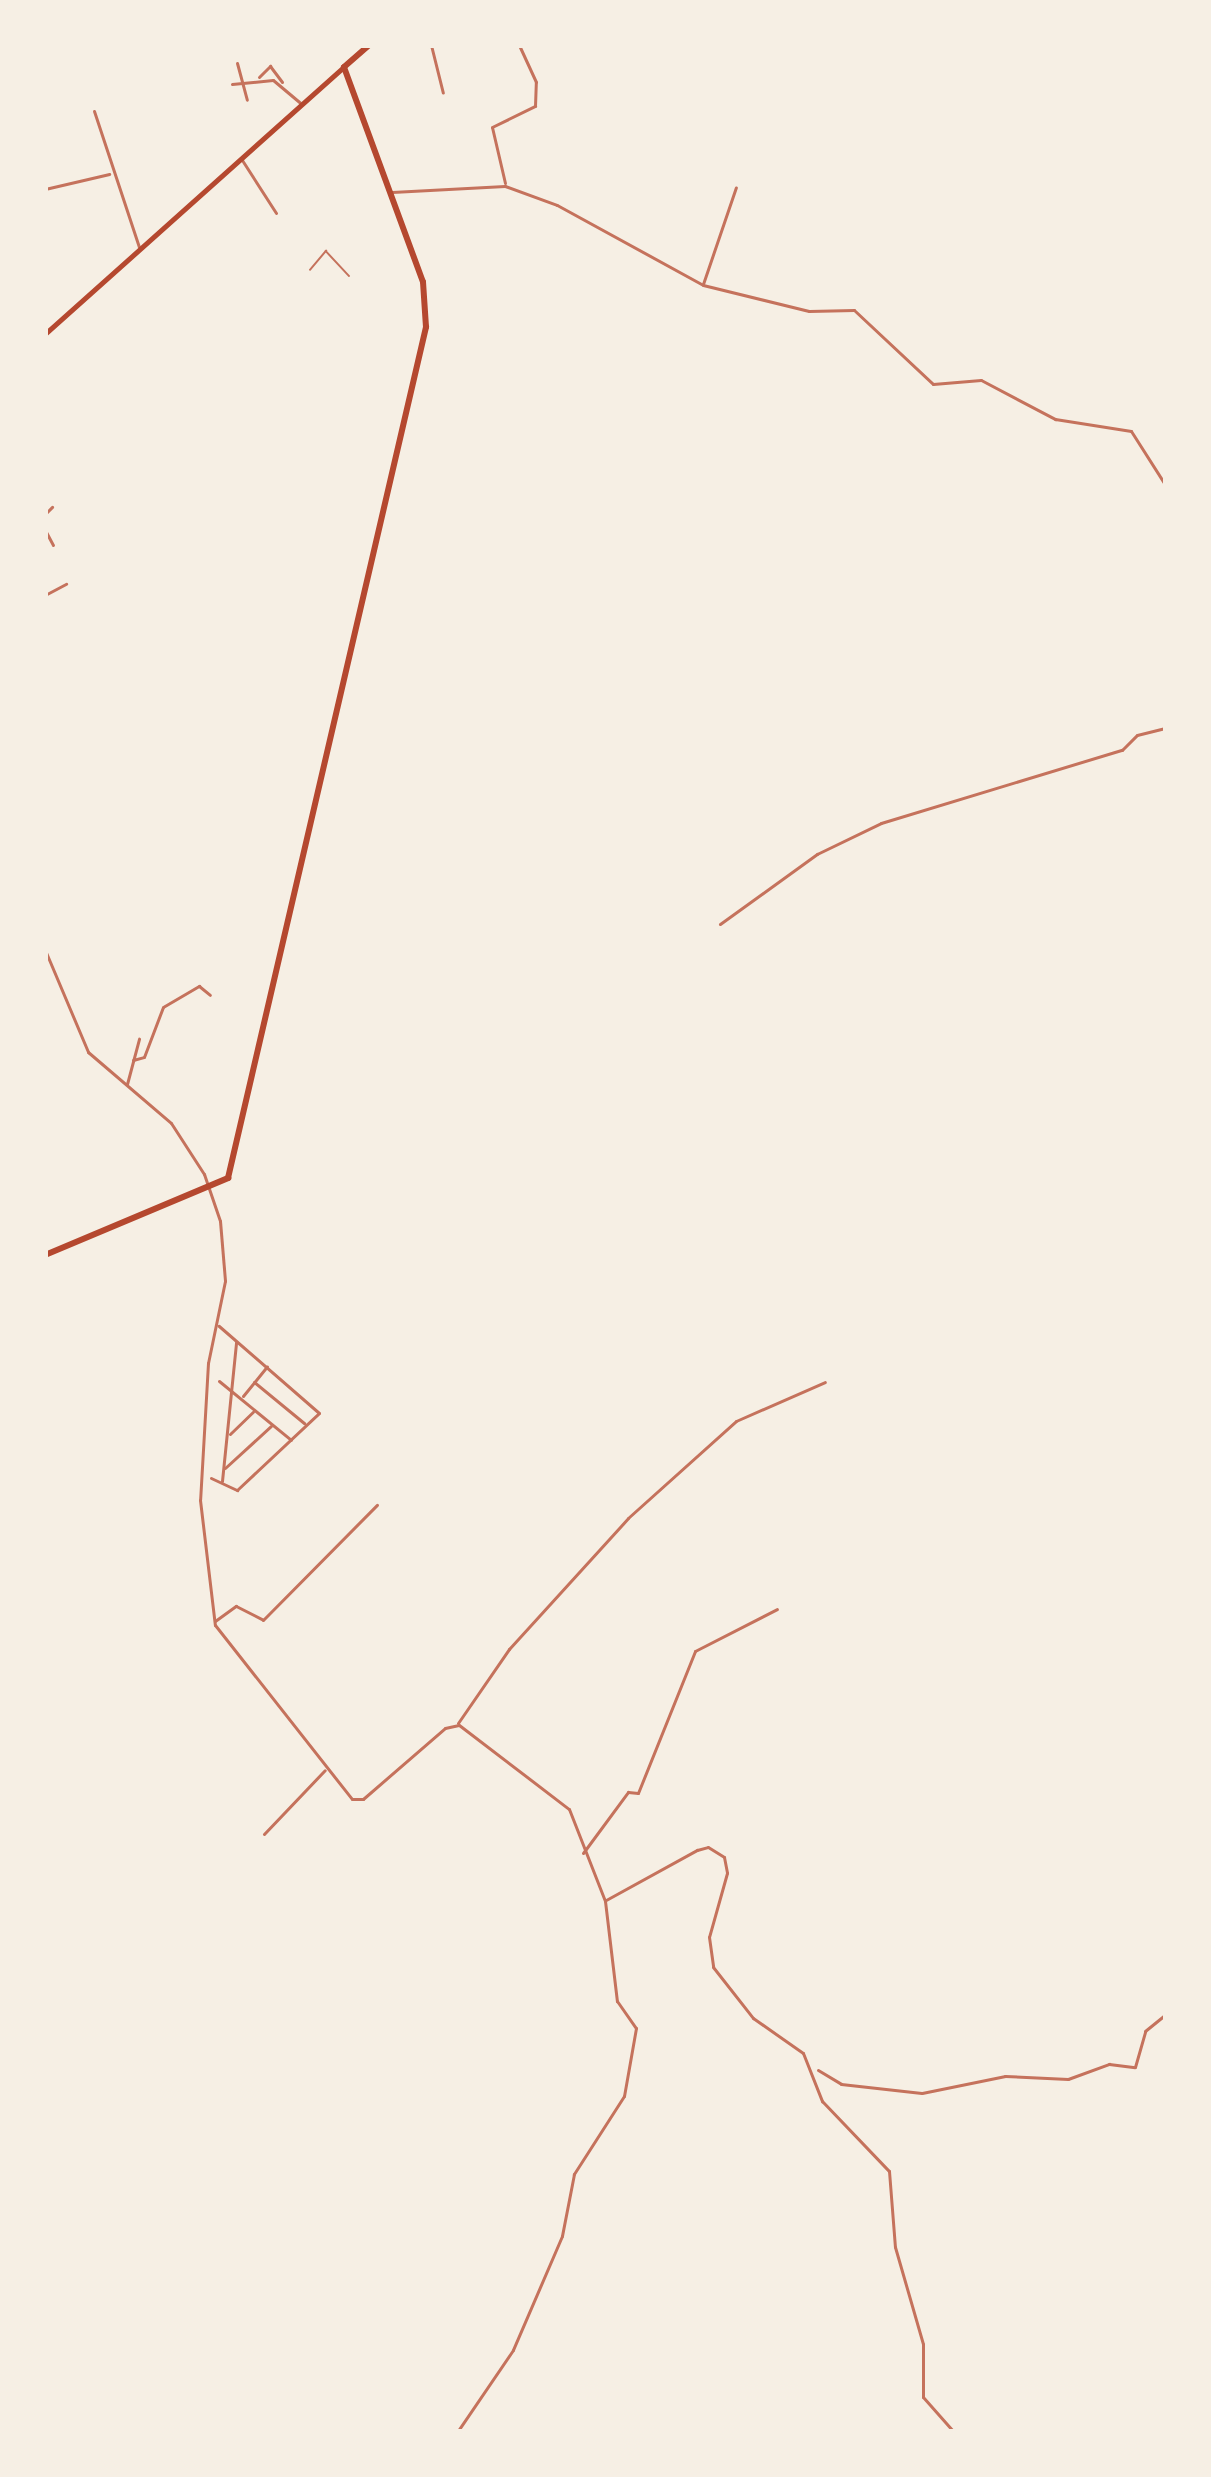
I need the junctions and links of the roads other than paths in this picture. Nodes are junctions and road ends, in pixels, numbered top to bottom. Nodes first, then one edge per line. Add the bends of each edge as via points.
1 (369, 45) edge
2 (431, 45) edge
3 (519, 45) edge
4 (237, 63) dead end
5 (344, 67) junction
6 (258, 78) junction
7 (242, 82) junction
8 (232, 84) dead end
9 (282, 84) junction
10 (443, 93) dead end
11 (247, 100) dead end
12 (302, 104) junction
13 (94, 111) dead end
14 (241, 158) junction
15 (110, 174) junction
16 (505, 186) junction
17 (736, 187) dead end
18 (45, 189) edge
19 (391, 192) junction
20 (276, 213) dead end
21 (140, 249) junction
22 (310, 270) dead end
23 (349, 277) dead end
24 (703, 285) junction
25 (45, 334) edge
26 (1166, 487) edge
27 (52, 507) dead end
28 (45, 514) edge
29 (45, 530) edge
30 (53, 545) dead end
31 (67, 584) dead end
32 (46, 592) edge
33 (1166, 728) edge
34 (720, 924) dead end
35 (45, 950) edge
36 (210, 995) dead end
37 (139, 1039) dead end
38 (133, 1060) junction
39 (127, 1084) junction
40 (212, 1191) junction
41 (45, 1255) edge
42 (217, 1324) junction
43 (237, 1340) junction
44 (268, 1365) junction
45 (219, 1381) dead end
46 (254, 1382) junction
47 (825, 1382) dead end
48 (231, 1391) junction
49 (241, 1399) junction
50 (254, 1411) junction
51 (307, 1424) junction
52 (273, 1425) junction
53 (226, 1438) junction
54 (290, 1440) junction
55 (223, 1471) junction
56 (211, 1478) dead end
57 (221, 1485) junction
58 (377, 1505) dead end
59 (777, 1609) dead end
60 (214, 1623) junction
61 (457, 1725) junction
62 (326, 1769) junction
63 (264, 1834) dead end
64 (584, 1853) junction
65 (605, 1901) junction
66 (1166, 2014) edge
67 (814, 2068) junction
68 (457, 2432) edge
69 (954, 2432) edge

1 - 5 highway
2 - 10 street
3 - 16 street via 536,82 535,106 492,127
4 - 7 street
5 - 12 main road
5 - 19 highway
6 - 7 street
6 - 9 street
6 - 9 street via 270,66
7 - 8 street
7 - 11 street
9 - 12 street
12 - 14 main road
13 - 15 street
14 - 20 street
14 - 21 main road
15 - 18 street
15 - 21 street
16 - 19 street
16 - 24 street
17 - 24 street
19 - 40 highway via 423,282 426,327 228,1178
21 - 25 main road
22 - 23 street via 326,251
24 - 26 street via 809,310 854,310 933,384 981,380 1054,419 1131,431
27 - 28 street
29 - 30 street
31 - 32 street
33 - 34 street via 1137,735 1122,750 881,823 818,854
35 - 39 street via 88,1052
36 - 38 street via 198,986 164,1006 143,1058
37 - 38 street
38 - 39 street
39 - 40 street via 170,1121
40 - 41 highway
40 - 42 street via 225,1281
42 - 43 street
42 - 60 street via 200,1500
43 - 44 street
43 - 48 street
44 - 46 street
44 - 51 street via 317,1403
45 - 48 street
46 - 49 street
46 - 51 street
47 - 61 street via 736,1421 628,1518 509,1649
48 - 49 street
48 - 53 street
49 - 50 street
50 - 52 street
50 - 53 street
51 - 54 street
52 - 54 street
52 - 55 street
53 - 55 street
54 - 57 street via 237,1490
55 - 57 street
56 - 57 street
58 - 60 street via 263,1620 236,1606
59 - 64 street via 695,1651 638,1793 628,1792
60 - 62 street
61 - 62 street via 360,1800
61 - 64 street via 560,1799
62 - 63 street
64 - 65 street
65 - 67 street via 676,1859 716,1850 727,1873 710,1936 713,1967 753,2018
65 - 68 street via 617,2001 636,2028 624,2096 574,2174 562,2236 513,2350
66 - 67 street via 1145,2031 1135,2067 1109,2064 1067,2079 1005,2076 922,2093 841,2084
67 - 69 street via 822,2101 893,2180 895,2247 923,2344 922,2397

